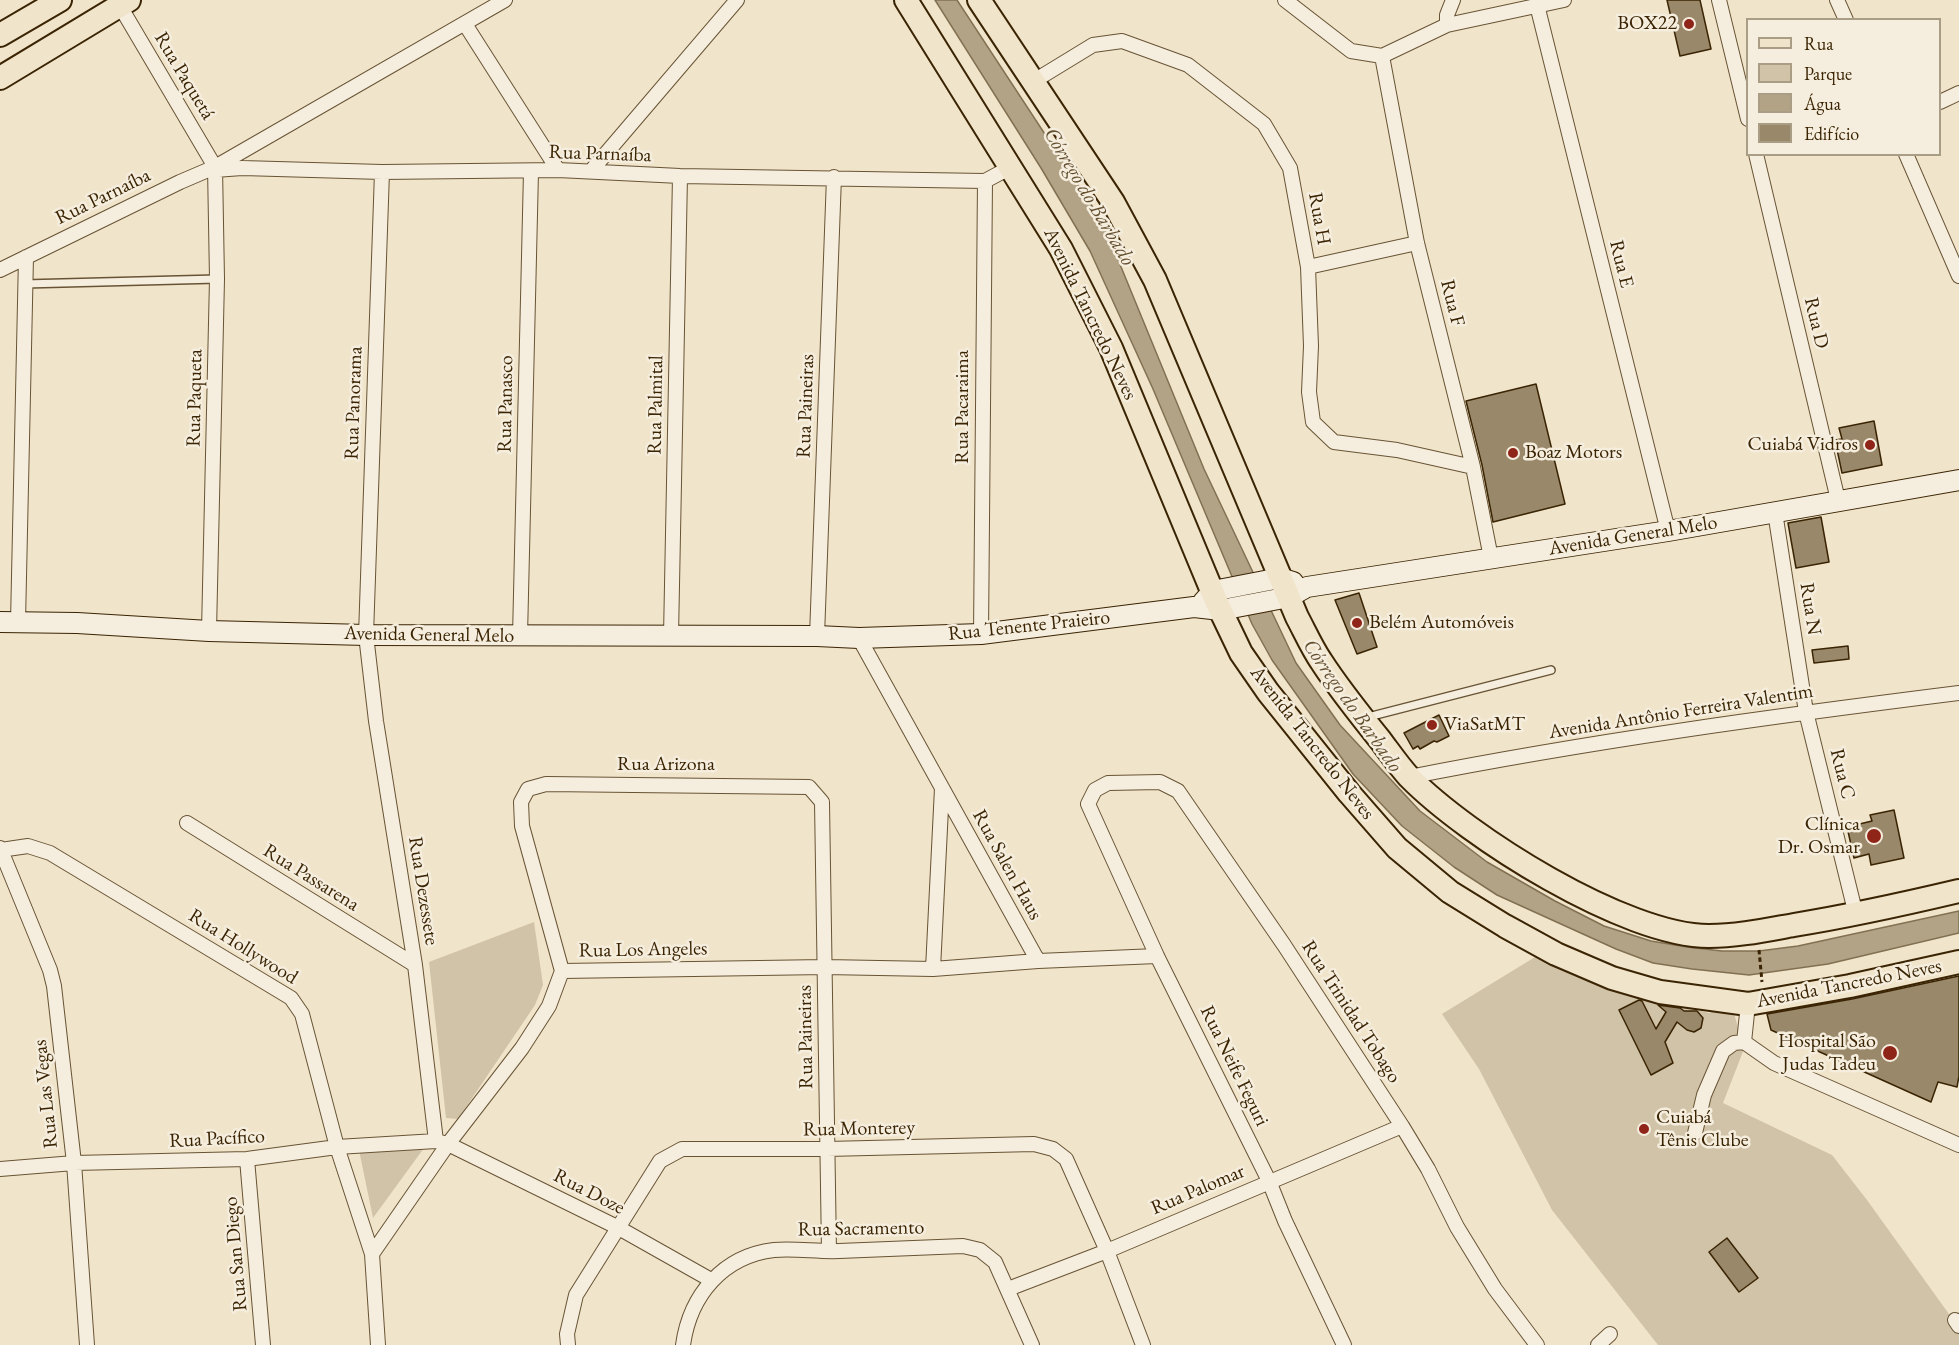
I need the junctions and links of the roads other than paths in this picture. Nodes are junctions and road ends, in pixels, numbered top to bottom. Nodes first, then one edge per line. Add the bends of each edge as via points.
1 (60, 0) edge
2 (505, 0) edge
3 (737, 0) edge
4 (906, 0) edge
5 (979, 0) edge
6 (1285, 0) edge
7 (1453, 0) edge
8 (1564, 0) edge
9 (1719, 0) edge
10 (1837, 0) edge
11 (124, 3) edge
12 (1537, 5) junction
13 (1845, 18) edge
14 (465, 24) junction
15 (1447, 25) junction
16 (0, 35) edge
17 (1382, 56) junction
18 (0, 78) edge
19 (1034, 81) junction
20 (1959, 93) edge
21 (1941, 102) edge
22 (1746, 111) edge
23 (1756, 156) edge
24 (1907, 156) edge
25 (1011, 167) junction
26 (215, 168) junction
27 (558, 170) junction
28 (591, 171) junction
29 (382, 172) junction
30 (531, 172) junction
31 (680, 176) junction
32 (834, 177) junction
33 (985, 181) junction
34 (1417, 243) junction
35 (26, 257) junction
36 (1308, 267) junction
37 (0, 270) edge
38 (1959, 276) edge
39 (217, 279) junction
40 (24, 284) junction
41 (1473, 467) junction
42 (1959, 480) edge
43 (1838, 500) junction
44 (1775, 512) junction
45 (1668, 531) junction
46 (1491, 558) junction
47 (1284, 588) junction
48 (1218, 601) junction
49 (9, 622) edge
50 (209, 631) junction
51 (981, 634) junction
52 (366, 635) junction
53 (520, 636) junction
54 (671, 636) junction
55 (817, 636) junction
56 (859, 638) junction
57 (1551, 670) dead end
58 (1959, 693) edge
59 (1806, 712) junction
60 (1362, 718) junction
61 (1409, 777) junction
62 (942, 788) junction
63 (1088, 804) joint
64 (187, 823) dead end
65 (0, 849) edge
66 (1959, 891) edge
67 (1856, 915) junction
68 (1157, 956) junction
69 (1038, 961) junction
70 (1959, 962) edge
71 (415, 965) junction
72 (825, 967) junction
73 (933, 969) junction
74 (562, 971) junction
75 (1748, 1004) junction
76 (1744, 1042) junction
77 (1402, 1126) junction
78 (1695, 1133) dead end
79 (442, 1143) junction
80 (1959, 1145) edge
81 (337, 1147) junction
82 (827, 1149) junction
83 (247, 1159) junction
84 (74, 1163) junction
85 (0, 1169) edge
86 (1269, 1181) junction
87 (616, 1227) junction
88 (829, 1251) junction
89 (1107, 1251) junction
90 (372, 1254) junction
91 (711, 1280) junction
92 (1008, 1289) junction
93 (1610, 1334) dead end
94 (87, 1345) edge
95 (263, 1345) edge
96 (378, 1345) edge
97 (568, 1345) edge
98 (683, 1345) edge
99 (1032, 1345) edge
100 (1143, 1345) edge
101 (1344, 1345) edge
102 (1537, 1345) edge
103 (1598, 1345) edge

1 - 16 main road
2 - 14 street, Rua Parnaíba
3 - 28 street
4 - 25 main road, Avenida Tancredo Neves
5 - 19 main road
6 - 17 street via 1351,51
7 - 15 street
8 - 12 street
9 - 22 street
10 - 13 street
11 - 18 main road
11 - 26 street, Rua Paquetá
12 - 15 street
12 - 45 street, Rua E
14 - 26 street, Rua Parnaíba
14 - 27 street
15 - 17 street
17 - 34 street, Rua F
19 - 36 street, Rua H via 1093,45 1122,41 1188,65 1264,124 1278,145 1290,168
19 - 47 main road via 1113,202 1155,280
20 - 21 street
23 - 43 street, Rua D
24 - 38 street
25 - 33 street
25 - 48 main road, Avenida Tancredo Neves via 1061,249 1111,348
26 - 29 street, Rua Parnaíba
26 - 35 street, Rua Parnaíba
26 - 39 street, Rua Paqueta
27 - 28 street, Rua Parnaíba
27 - 30 street, Rua Parnaíba
28 - 31 street, Rua Parnaíba
29 - 30 street, Rua Parnaíba
29 - 52 street, Rua Panorama
30 - 53 street, Rua Panasco
31 - 32 street, Rua Parnaíba
31 - 54 street, Rua Palmital
32 - 33 street, Rua Parnaíba
32 - 55 street, Rua Paineiras
33 - 51 street, Rua Pacaraima
34 - 36 street
34 - 41 street, Rua F
35 - 37 street, Rua Parnaíba
35 - 40 street
36 - 41 street, Rua H via 1309,392 1313,422 1334,442 1397,450
39 - 40 lane
39 - 50 street, Rua Paqueta
40 - 49 street
41 - 46 street, Rua F
42 - 43 main road, Avenida General Melo
43 - 44 main road, Avenida General Melo
44 - 45 main road, Avenida General Melo
44 - 59 street, Rua N
45 - 46 main road, Avenida General Melo
46 - 47 main road, Avenida General Melo
47 - 48 main road, Rua Tenente Praieiro
47 - 60 main road via 1320,660
48 - 51 main road, Rua Tenente Praieiro
48 - 75 main road, Avenida Tancredo Neves via 1241,653 1268,692 1397,848 1450,892 1556,954 1612,978 1660,992
49 - 50 main road, Avenida General Melo
50 - 52 main road, Avenida General Melo
51 - 56 main road, Rua Tenente Praieiro
52 - 53 main road, Avenida General Melo
52 - 71 street, Rua Dezessete
53 - 54 main road, Avenida General Melo
54 - 55 main road, Avenida General Melo
55 - 56 main road, Avenida General Melo
56 - 62 street, Rua Salen Haus
57 - 60 lane
58 - 59 street, Avenida Antônio Ferreira Valentim
59 - 61 street, Avenida Antônio Ferreira Valentim via 1503,758
59 - 67 street, Rua C
60 - 61 main road
61 - 67 main road via 1511,855 1571,891 1649,926 1680,934 1730,935
62 - 69 street, Rua Salen Haus
62 - 73 street, Rua Salen Haus
63 - 68 street, Rua Neife Feguri
63 - 77 street, Rua Trinidad Tobago via 1095,790 1108,783 1160,782 1178,791
64 - 71 street, Rua Passarena
65 - 81 street, Rua Hollywood via 28,846 50,853 291,998 302,1014
65 - 84 street, Rua Las Vegas via 54,986
66 - 67 main road
68 - 69 street, Rua Los Angeles
68 - 86 street, Rua Neife Feguri
69 - 73 street, Rua Los Angeles
70 - 75 main road, Avenida Tancredo Neves
71 - 79 street, Rua Dezessete
72 - 73 street, Rua Los Angeles
72 - 74 street, Rua Los Angeles
72 - 74 street, Rua Arizona via 822,801 809,787 546,784 528,789 521,802 522,826
72 - 82 street, Rua Paineiras
74 - 79 street, Rua Los Angeles via 549,1006 522,1048
75 - 76 street
76 - 78 street via 1734,1043 1723,1051 1704,1095
76 - 80 street via 1774,1063
77 - 86 street, Rua Palomar
77 - 102 street, Rua Trinidad Tobago via 1495,1289
79 - 81 street, Rua Pacífico
79 - 87 street, Rua Doze
79 - 90 street, Rua Los Angeles
81 - 83 street, Rua Pacífico
81 - 90 street, Rua Hollywood
82 - 87 street, Rua Monterey via 682,1149 660,1161
82 - 88 street, Rua Paineiras
82 - 89 street, Rua Monterey via 1034,1144 1053,1149 1066,1159
83 - 84 street, Rua Pacífico
83 - 95 street, Rua San Diego
84 - 85 street, Rua Pacífico
84 - 94 street, Rua Las Vegas
86 - 89 street, Rua Palomar
86 - 101 street, Rua Neife Feguri
87 - 91 street, Rua Doze
87 - 97 street, Rua Monterey via 576,1295
88 - 91 street, Rua Sacramento via 774,1250 736,1261
88 - 92 street, Rua Sacramento via 963,1246 980,1250 995,1262
89 - 92 street, Rua Palomar
89 - 100 street, Rua Monterey
90 - 96 street
91 - 98 street, Rua Sacramento via 694,1307
92 - 99 street, Rua Sacramento
93 - 103 street

